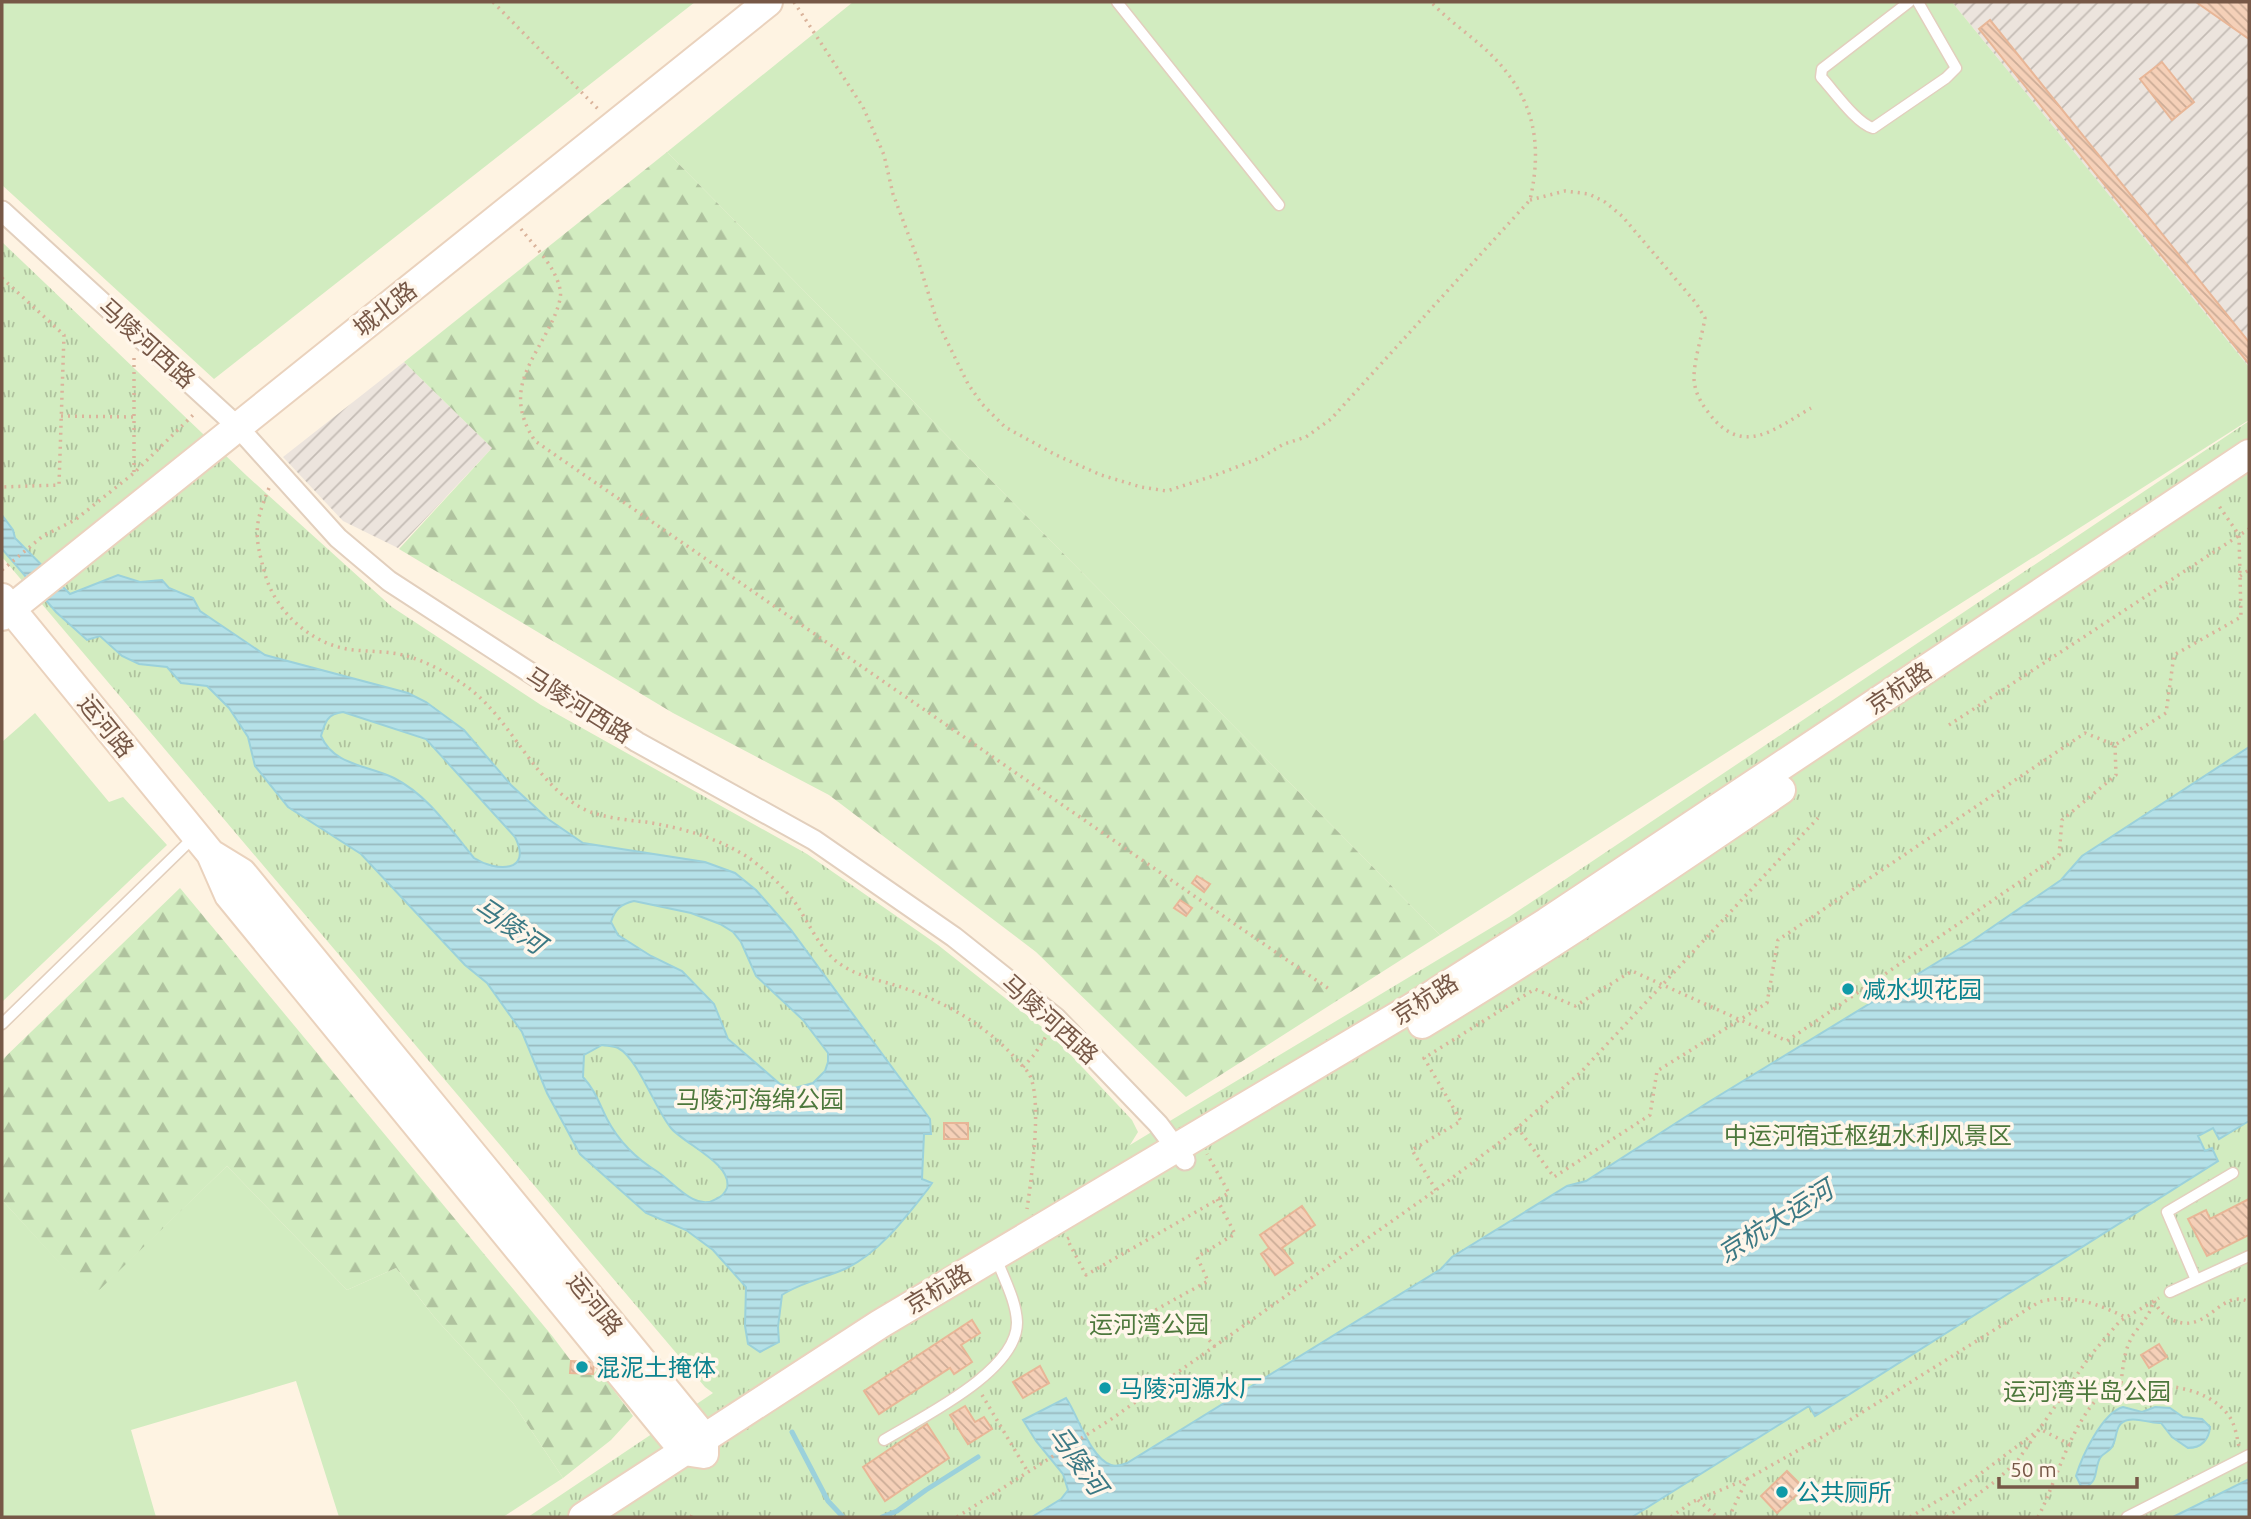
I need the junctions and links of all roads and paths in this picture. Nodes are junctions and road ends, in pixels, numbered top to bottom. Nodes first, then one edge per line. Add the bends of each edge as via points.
1 (493, 2) edge
2 (768, 2) edge
3 (794, 2) edge
4 (1117, 2) edge
5 (1431, 2) edge
6 (1909, 2) edge
7 (1918, 2) edge
8 (615, 124) junction
9 (1530, 200) junction
10 (1279, 205) dead end
11 (2, 211) edge
12 (507, 211) junction
13 (2, 278) edge
14 (134, 331) junction
15 (209, 400) junction
16 (1811, 408) dead end
17 (61, 416) junction
18 (134, 416) junction
19 (237, 426) junction
20 (2249, 454) edge
21 (277, 470) junction
22 (134, 473) junction
23 (2249, 475) edge
24 (2, 487) edge
25 (2214, 499) junction
26 (2249, 529) edge
27 (2239, 535) junction
28 (2, 570) edge
29 (2249, 570) edge
30 (2240, 576) junction
31 (5, 607) edge
32 (1949, 725) dead end
33 (2115, 745) junction
34 (1818, 818) dead end
35 (203, 845) junction
36 (1661, 984) junction
37 (1329, 989) dead end
38 (1056, 1018) junction
39 (1739, 1020) junction
40 (2, 1024) edge
41 (1023, 1067) junction
42 (1517, 1127) junction
43 (1189, 1153) junction
44 (2233, 1173) dead end
45 (1436, 1190) junction
46 (1217, 1199) junction
47 (1079, 1232) dead end
48 (1023, 1238) junction
49 (2249, 1256) edge
50 (999, 1265) junction
51 (2196, 1280) junction
52 (2170, 1292) joint
53 (2249, 1302) edge
54 (2125, 1317) junction
55 (1214, 1347) junction
56 (975, 1384) junction
57 (2121, 1384) junction
58 (2040, 1429) junction
59 (884, 1440) dead end
60 (2071, 1445) junction
61 (697, 1447) junction
62 (2245, 1457) edge
63 (1028, 1472) junction
64 (1747, 1479) junction
65 (1697, 1500) junction
66 (694, 1511) dead end
67 (583, 1517) edge
68 (613, 1517) edge
69 (691, 1517) edge
70 (957, 1517) edge
71 (1671, 1517) edge
72 (1717, 1517) edge
73 (1728, 1517) edge
74 (1910, 1517) edge
75 (1947, 1517) edge
76 (2038, 1517) edge
77 (2127, 1517) edge

1 - 8 path
2 - 8 street, 城北路
3 - 9 path via 863,107 884,155 937,321 982,404 1005,427 1056,455 1141,487 1167,491 1213,476 1306,437 1331,419
4 - 10 lane
5 - 9 path via 1487,51 1526,100 1537,156
6 - 7 lane via 1822,69 1821,77 1867,127 1873,128 1956,68
8 - 12 street, 城北路
9 - 16 path via 1565,191 1588,194 1622,216 1705,318 1695,388 1702,404 1725,429 1741,439 1759,436
11 - 14 street, 马陵河西路
12 - 19 street, 城北路
12 - 37 path via 553,272 561,290 559,306 523,379 522,413 535,441
13 - 17 path via 64,335
14 - 15 street, 马陵河西路
14 - 18 path
15 - 19 street, 马陵河西路
15 - 22 path
17 - 18 path
17 - 24 path via 59,485
18 - 22 path
19 - 21 street, 马陵河西路
19 - 31 street, 城北路
20 - 43 street, 京杭路 via 1536,929
21 - 38 street, 马陵河西路 via 338,538 389,581 637,742 814,840 954,937
21 - 41 path via 258,516 257,534 268,584 283,610 302,628 351,650 407,656 460,681 484,700 562,796 589,811 688,830 731,847 792,898 840,965 946,1006 976,1023
22 - 28 path
23 - 25 street, 京杭路
25 - 27 path
25 - 43 street, 京杭路 via 1508,972 1338,1074
26 - 27 path
27 - 30 path
27 - 32 path
29 - 30 path
30 - 33 path via 2241,617 2174,655 2166,713
31 - 35 street, 运河路
33 - 39 path via 2085,733 1778,940 1767,1003
33 - 39 path via 2116,775 2062,820 2059,855 1787,1041
34 - 36 path
35 - 40 lane
35 - 61 street, 运河路 via 229,895
36 - 39 path
36 - 42 path via 1581,1072
36 - 45 path via 1632,971 1575,1006 1535,989 1424,1058 1461,1121 1412,1150
38 - 41 path
38 - 43 street, 马陵河西路
39 - 42 path via 1657,1071 1650,1115 1554,1177
41 - 48 path via 1034,1094 1035,1128
42 - 45 path
43 - 46 path via 1229,1193
43 - 48 street, 京杭路
43 - 50 street, 京杭路
44 - 51 lane via 2167,1212
45 - 55 path
46 - 47 path via 1086,1275 1067,1239
46 - 55 path via 1235,1234 1197,1256 1208,1281 1150,1313 1160,1328 1187,1314
48 - 61 street, 京杭路 via 880,1324
49 - 51 lane
50 - 56 lane via 1013,1300 1015,1338 1002,1359
50 - 61 street, 京杭路
51 - 52 lane
52 - 54 path
53 - 57 path via 2225,1302 2207,1317 2181,1324 2160,1312 2154,1301 2129,1343
54 - 58 path via 2090,1356
54 - 64 path via 2087,1301 2062,1298 2039,1302
55 - 63 path
56 - 59 lane
56 - 63 path
57 - 60 path via 2090,1408
57 - 62 path via 2183,1389 2218,1405 2233,1423
58 - 60 path
58 - 74 path via 1968,1483
58 - 75 path via 1997,1480
60 - 76 path
61 - 67 street, 京杭路
61 - 68 street, 京杭路
62 - 77 lane
63 - 70 path
64 - 65 path
64 - 73 path
65 - 71 path
65 - 72 path
66 - 69 path

